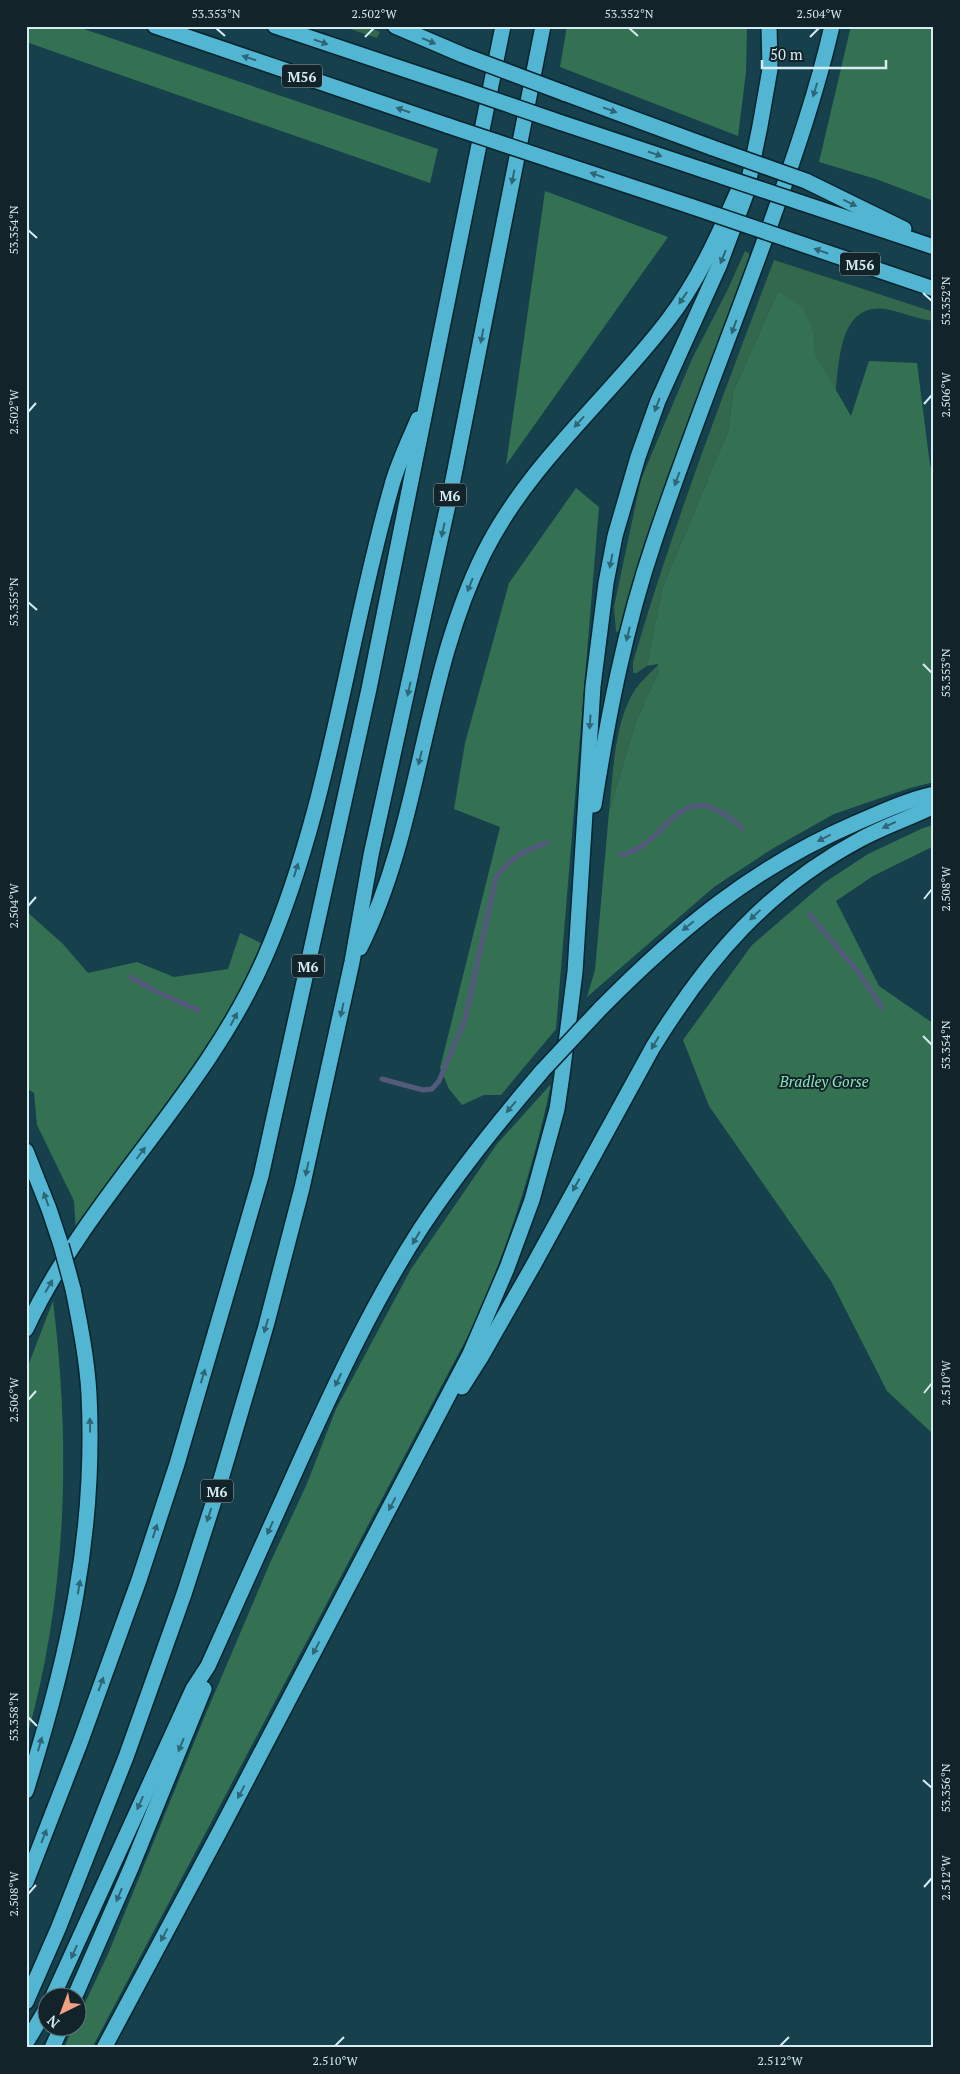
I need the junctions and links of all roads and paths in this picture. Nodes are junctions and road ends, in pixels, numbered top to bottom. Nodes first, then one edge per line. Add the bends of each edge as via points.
1 (155, 26) edge
2 (275, 26) edge
3 (394, 26) edge
4 (503, 26) edge
5 (543, 26) edge
6 (769, 26) edge
7 (832, 26) edge
8 (760, 126) junction
9 (934, 243) edge
10 (934, 247) edge
11 (934, 289) edge
12 (431, 386) junction
13 (934, 794) edge
14 (934, 806) edge
15 (581, 886) junction
16 (352, 962) junction
17 (26, 1151) edge
18 (26, 1329) edge
19 (414, 1461) junction
20 (208, 1666) junction
21 (26, 1791) edge
22 (26, 1882) edge
23 (58, 1986) edge
24 (79, 1986) edge
25 (26, 2002) edge
26 (38, 2023) edge
27 (57, 2036) edge
28 (26, 2043) edge
29 (52, 2048) edge
30 (104, 2048) edge

11 -> 1 highway, M56, bridge
2 -> 10 highway, M56, bridge
3 -> 9 highway, bridge via 564,93 806,181
4 - 12 highway, M6
5 -> 16 highway, M6 via 449,500 371,855
6 - 8 highway via 770,69
7 -> 15 highway via 804,127 654,542 635,606 611,702
8 -> 15 highway via 738,220 658,402 615,536 593,686
8 -> 16 highway via 709,257 685,296 644,349 536,472 484,552 455,622 394,861 373,920
18 -> 12 highway via 76,1240 218,1047 265,956 318,798 392,483
22 -> 12 highway, M6 via 139,1580 261,1176 369,689
13 -> 20 highway, bridge via 879,812 839,830 763,872 718,902 673,938 600,1009 508,1111 447,1190 388,1282 330,1396
14 -> 19 highway via 861,838 794,882 728,941 708,966 653,1047 481,1357
15 - 19 highway via 575,972 557,1110 532,1200 470,1354
16 -> 25 highway, M6 via 302,1188 221,1479 126,1757
21 -> 17 highway, bridge via 71,1628 82,1568 90,1461 89,1393 73,1289 50,1208
19 -> 30 highway
20 -> 23 highway via 193,1689
20 -> 24 highway via 206,1683
26 - 28 highway
27 - 29 highway

